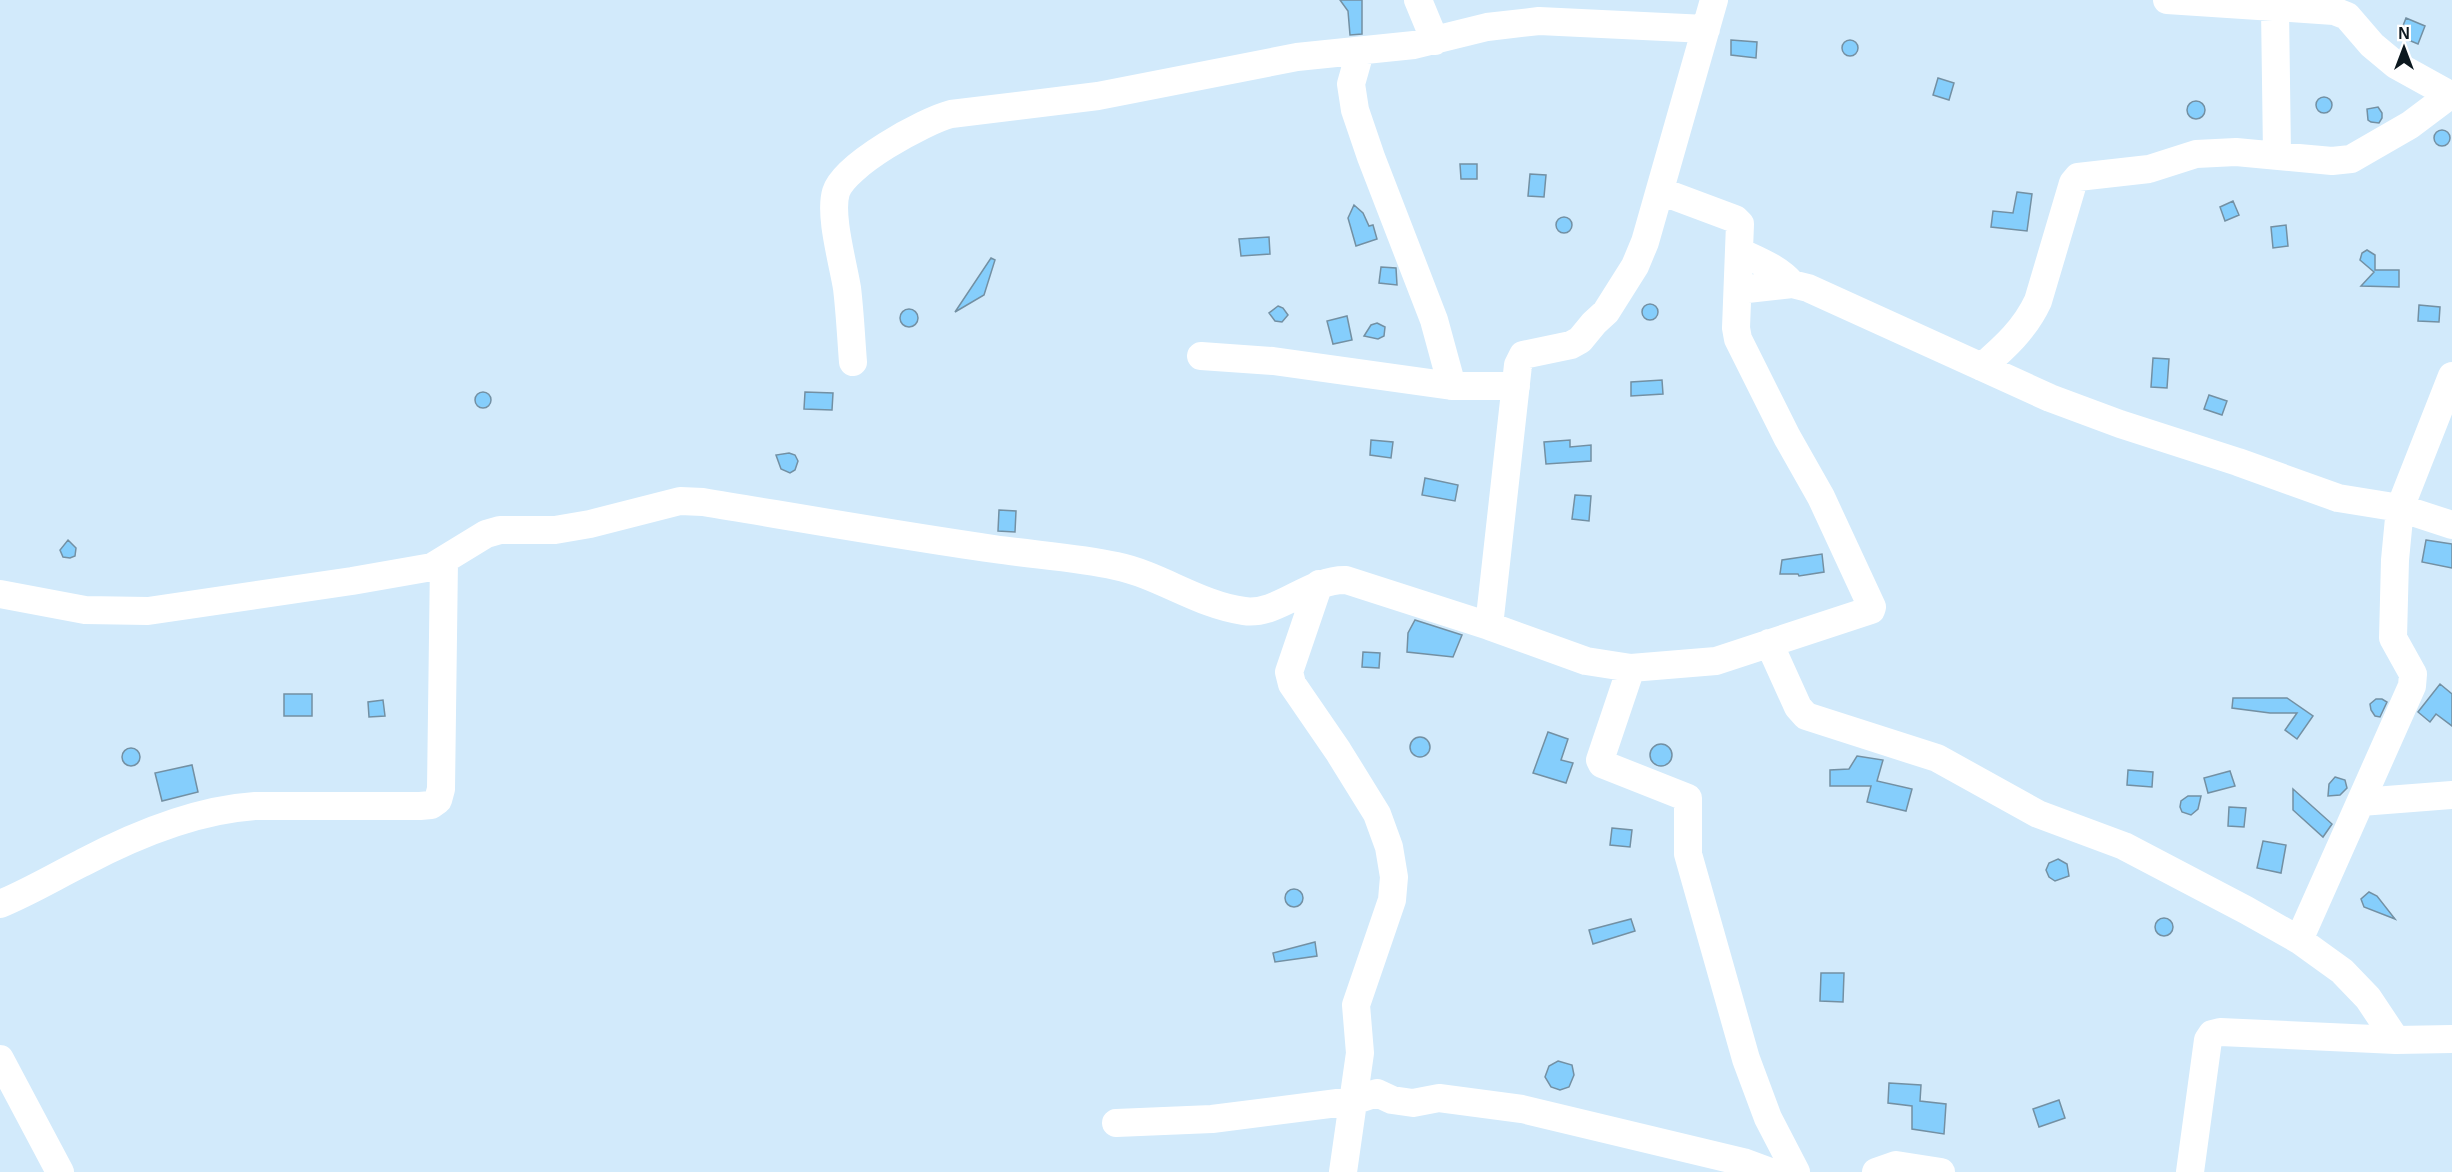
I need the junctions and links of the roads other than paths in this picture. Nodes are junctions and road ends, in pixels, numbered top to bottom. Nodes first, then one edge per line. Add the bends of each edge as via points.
1 (1418, 0) edge
2 (1714, 0) edge
3 (2167, 0) edge
4 (2275, 8) junction
5 (1706, 29) junction
6 (1435, 41) junction
7 (1360, 52) junction
8 (2451, 96) edge
9 (2277, 156) junction
10 (1660, 191) junction
11 (1740, 252) junction
12 (1792, 284) junction
13 (1738, 290) junction
14 (1202, 357) dead end
15 (853, 362) dead end
16 (1982, 367) junction
17 (2452, 376) edge
18 (1452, 386) junction
19 (1516, 386) junction
20 (2400, 508) junction
21 (2452, 525) edge
22 (444, 560) junction
23 (1319, 585) junction
24 (0, 594) edge
25 (1489, 627) junction
26 (1768, 643) junction
27 (1631, 668) junction
28 (2452, 795) edge
29 (2361, 802) junction
30 (0, 904) edge
31 (2299, 940) junction
32 (2452, 1039) edge
33 (2396, 1040) junction
34 (0, 1059) edge
35 (1365, 1097) junction
36 (1116, 1123) dead end
37 (60, 1172) edge
38 (1343, 1172) edge
39 (1770, 1172) edge
40 (1796, 1172) edge
41 (1876, 1172) edge
42 (1941, 1172) edge
43 (2190, 1172) edge

1 - 6 street
2 - 5 street
3 - 4 street
4 - 8 street via 2334,11 2347,16 2396,65
4 - 9 street
5 - 6 street via 1516,22
5 - 10 street
6 - 7 street
7 - 15 street via 1297,57 1128,91 951,114 935,118 887,145 841,181 836,193 834,207
7 - 18 street via 1351,84 1355,110 1434,320
8 - 9 street via 2351,159
9 - 16 street via 2196,154 2149,169 2078,177 2030,319
10 - 11 street via 1735,219 1740,225
10 - 19 street via 1635,266 1606,312 1571,345 1523,355
11 - 12 street via 1772,267
11 - 13 street
12 - 13 street
12 - 16 street
13 - 26 street via 1738,339 1821,497 1872,607
14 - 18 street via 1273,361
16 - 20 street via 2120,424 2338,498
17 - 20 street
18 - 19 street
19 - 25 street
20 - 21 street
20 - 29 street via 2393,638 2413,674 2412,686
22 - 23 street via 486,534 500,530 564,529 680,501 1114,565 1223,607 1246,612 1263,611
22 - 24 street via 432,567 352,581 148,611 85,610
22 - 30 street via 438,800 420,807 255,806 207,813 126,842
23 - 25 street via 1346,580
23 - 35 street via 1289,672 1292,684 1377,814 1394,877 1392,900 1356,1005
25 - 27 street via 1586,662
26 - 27 street via 1716,660
26 - 31 street via 1806,716 1937,758 2038,814 2124,846 2164,866
27 - 40 street via 1600,760 1688,798 1691,868 1746,1059 1768,1118
28 - 29 street
29 - 31 street
31 - 33 street via 2342,970 2368,998
32 - 33 street
33 - 43 street via 2212,1034 2208,1040
34 - 37 street
35 - 36 street via 1212,1119
35 - 38 street
35 - 39 street via 1413,1103 1439,1098 1522,1109 1743,1162
41 - 42 street via 1896,1165

